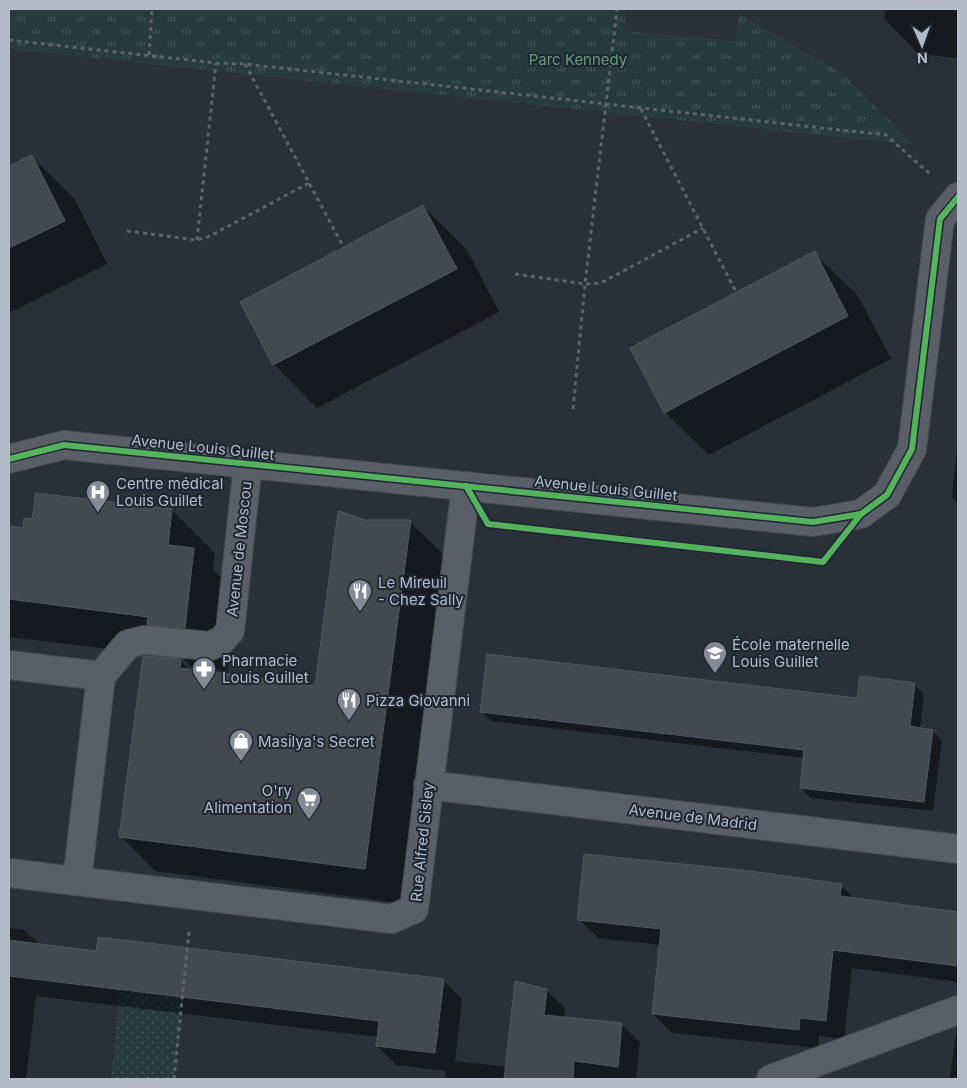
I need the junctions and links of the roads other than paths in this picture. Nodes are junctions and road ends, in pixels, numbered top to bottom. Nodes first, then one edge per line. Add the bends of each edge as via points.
1 (958, 197) edge
2 (9, 459) edge
3 (248, 463) junction
4 (466, 486) junction
5 (9, 665) edge
6 (101, 676) junction
7 (428, 785) junction
8 (958, 849) edge
9 (9, 873) edge
10 (77, 881) junction
11 (958, 1010) edge
12 (771, 1079) edge

1 - 4 street, Avenue Louis Guillet via 940,218 912,449 886,495 861,514 813,522
2 - 3 street, Avenue Louis Guillet via 64,446
3 - 4 street, Avenue Louis Guillet
3 - 6 street, Avenue de Moscou via 230,631 221,641 210,646 144,640 128,644
4 - 7 street, Rue Alfred Sisley
5 - 6 street
6 - 10 street
7 - 8 street, Avenue de Madrid
7 - 10 street, Rue Alfred Sisley via 414,909 392,919
9 - 10 street, Rue Alfred Sisley
11 - 12 street

